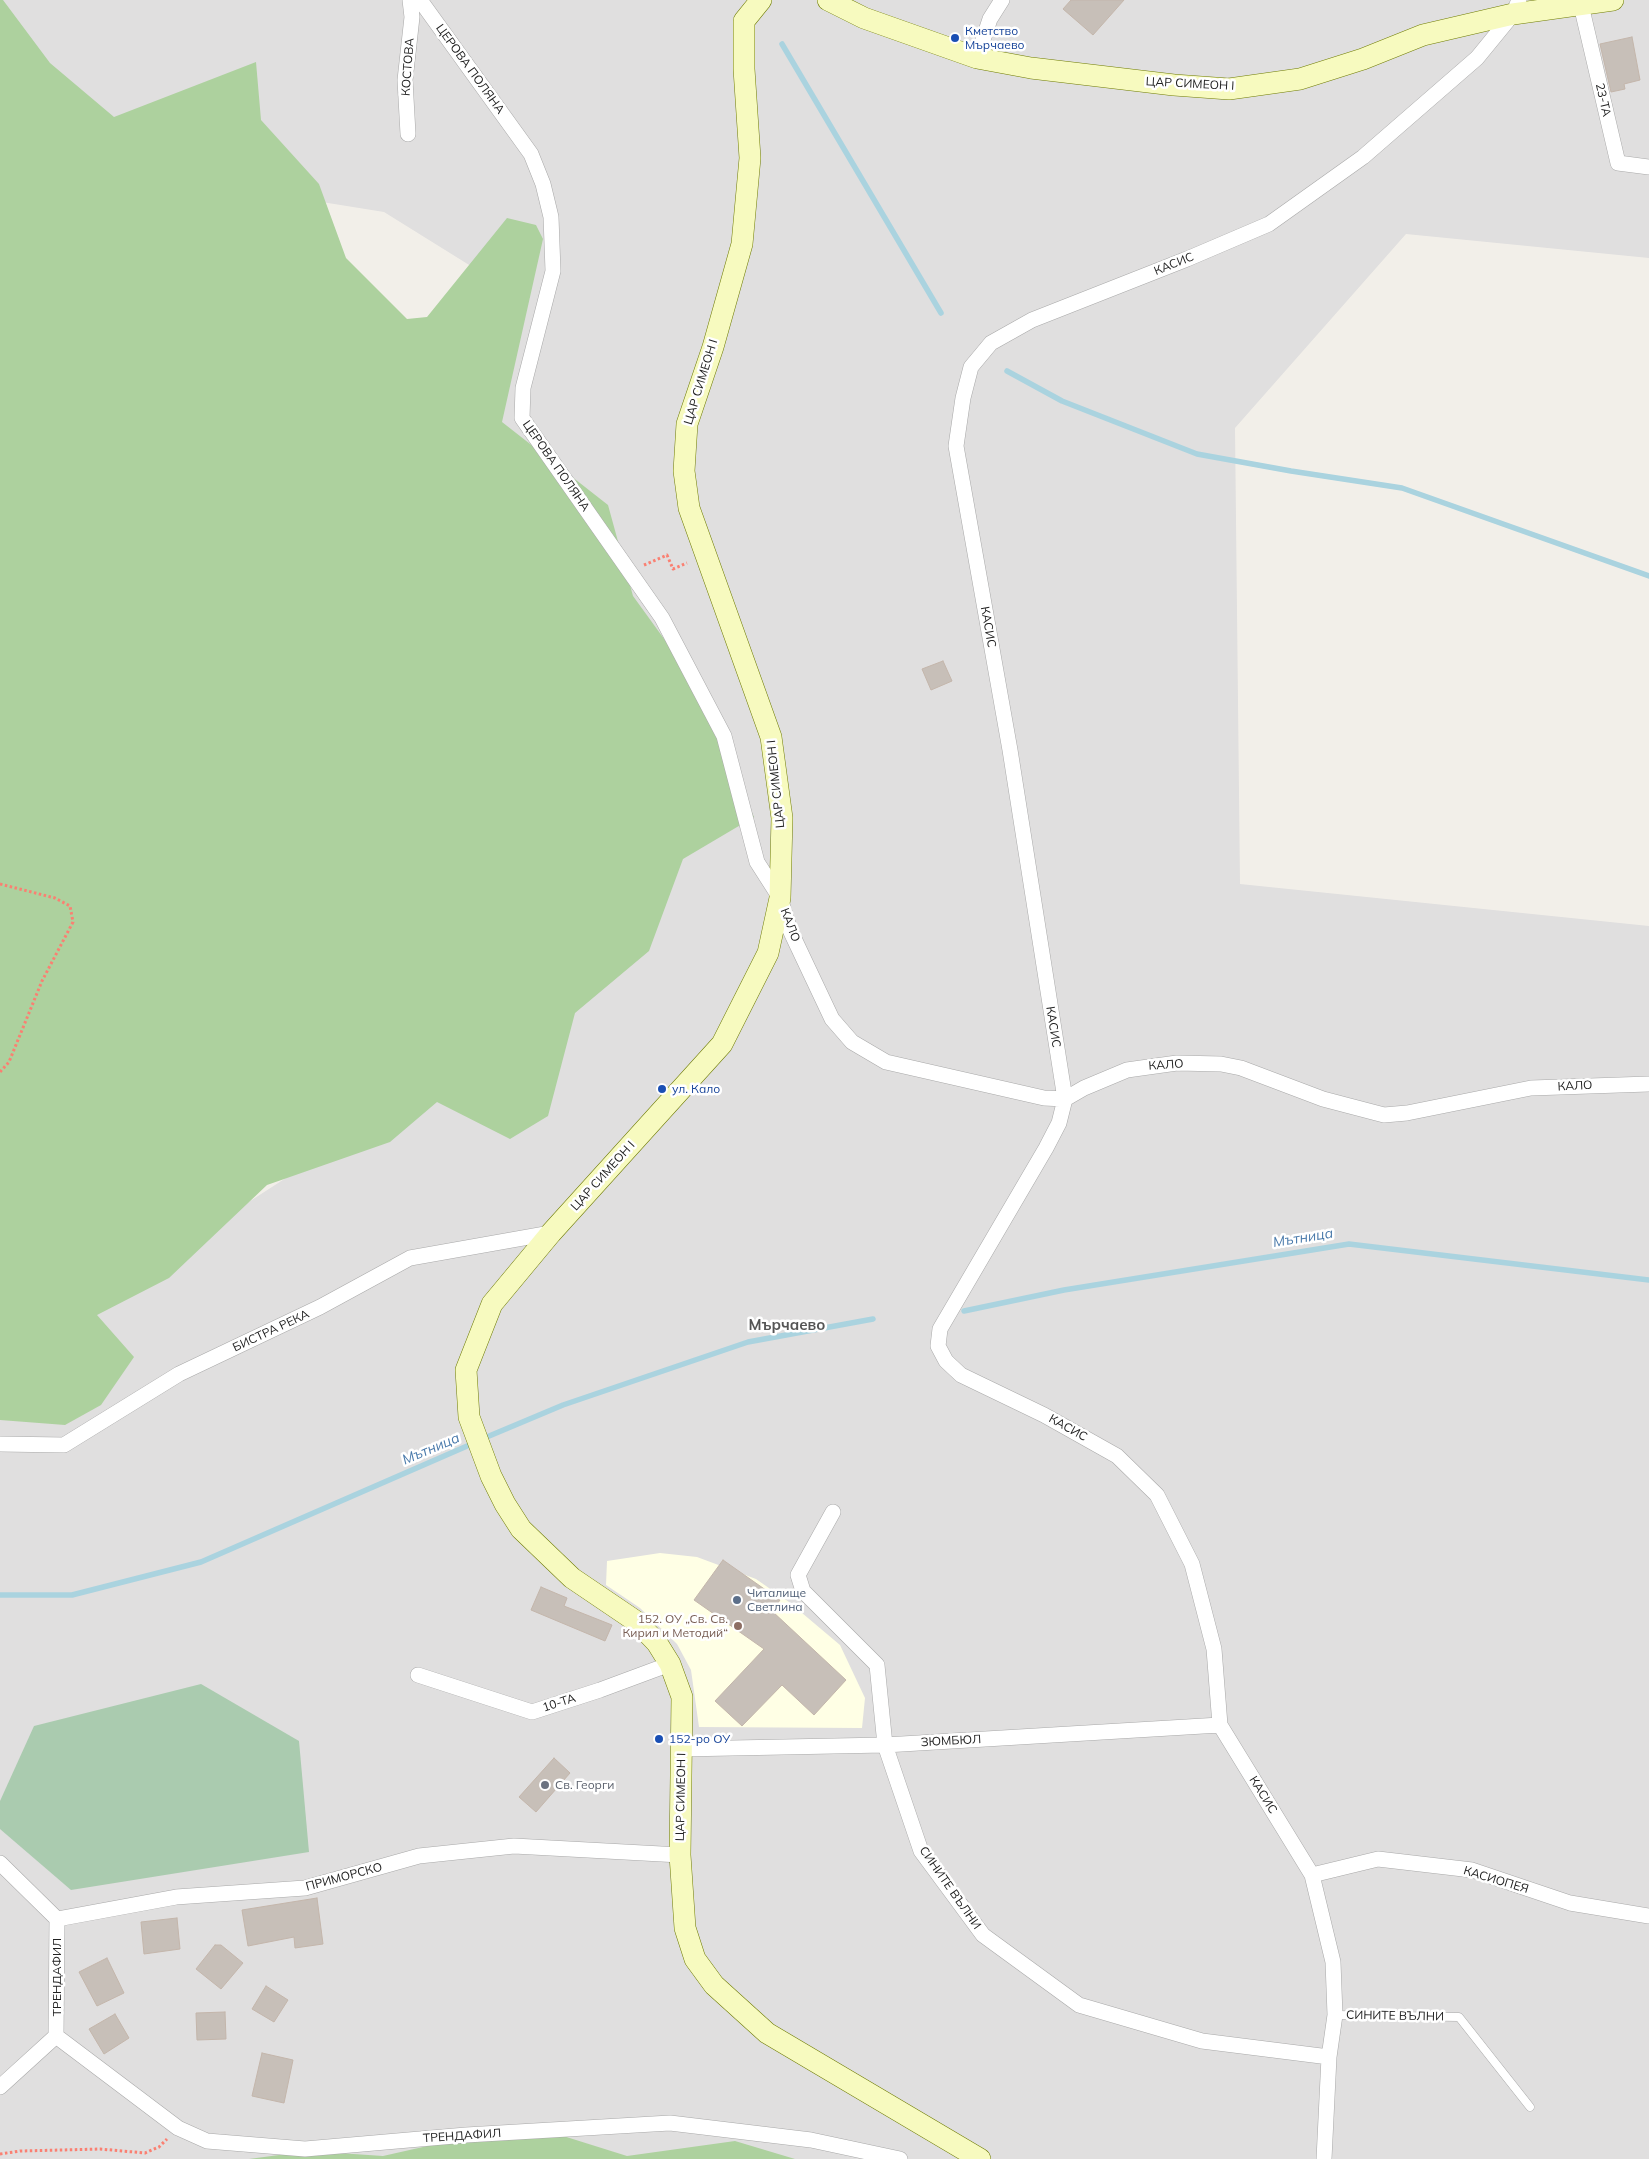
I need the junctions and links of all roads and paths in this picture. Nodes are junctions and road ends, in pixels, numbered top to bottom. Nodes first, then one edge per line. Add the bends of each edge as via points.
1 (410, 0) edge
2 (420, 0) edge
3 (761, 0) edge
4 (828, 0) edge
5 (1002, 0) edge
6 (1614, 0) edge
7 (1581, 5) junction
8 (1516, 7) edge
9 (976, 58) junction
10 (408, 134) dead end
11 (1649, 167) edge
12 (706, 555) junction
13 (630, 571) junction
14 (0, 884) edge
15 (780, 898) junction
16 (0, 1072) edge
17 (1649, 1084) edge
18 (1065, 1099) junction
19 (551, 1233) junction
20 (0, 1444) edge
21 (833, 1512) dead end
22 (670, 1664) junction
23 (418, 1675) dead end
24 (1220, 1726) junction
25 (885, 1745) junction
26 (682, 1750) junction
27 (680, 1856) junction
28 (0, 1863) edge
29 (1312, 1875) junction
30 (1649, 1916) edge
31 (57, 1919) junction
32 (1335, 2015) junction
33 (56, 2036) junction
34 (1329, 2057) junction
35 (0, 2087) edge
36 (1530, 2108) dead end
37 (178, 2128) junction
38 (0, 2154) edge
39 (900, 2159) edge
40 (980, 2159) edge
41 (1324, 2159) edge

1 - 10 street, КОСТОВА via 412,17 405,80
2 - 13 street, ЦЕРОВА ПОЛЯНА via 531,154 544,184 551,217 552,271 523,388 522,418
3 - 12 street, ЦАР СИМЕОН I via 744,21 750,158 742,244 687,424 684,471 689,508
4 - 9 street, ЦАР СИМЕОН I via 864,18
5 - 9 street via 990,19
6 - 7 street, ЦАР СИМЕОН I
7 - 8 street, ЦАР СИМЕОН I
7 - 11 street, 23-ТА via 1618,164
8 - 9 street, ЦАР СИМЕОН I via 1423,35 1300,79 1229,89 1031,68
8 - 18 street, КАСИС via 1477,58 1370,151 1270,224 1032,320 991,343 971,367 956,446 1010,750
12 - 13 path via 674,569 667,555
12 - 15 street, ЦАР СИМЕОН I via 771,737 782,818
13 - 15 street, ЦЕРОВА ПОЛЯНА via 662,618 724,736 757,862
14 - 16 path via 55,898 70,906 73,922 42,981 9,1062
15 - 18 street, КАЛО via 790,930 832,1019 852,1042 886,1062 1044,1098
15 - 19 street, ЦАР СИМЕОН I via 768,953 722,1044
17 - 18 street, КАЛО via 1531,1088 1407,1113 1384,1114 1324,1099 1241,1068 1177,1063 1126,1070
18 - 24 street, КАСИС via 1059,1123 1046,1148 940,1329 938,1346 946,1361 961,1375 1044,1415 1117,1456 1156,1495 1192,1564 1214,1649
19 - 20 street, БИСТРА РЕКА via 410,1258 320,1308 180,1374 64,1445
19 - 22 street, ЦАР СИМЕОН I via 492,1304 466,1370 469,1417 504,1504 522,1529 572,1578 637,1622 657,1643
21 - 25 street, СИНИТЕ ВЪЛНИ via 798,1575 803,1592 878,1665
22 - 23 street, 10-ТА via 532,1712
22 - 26 street, ЦАР СИМЕОН I via 682,1697
24 - 25 street, ЗЮМБЮЛ
24 - 29 street, КАСИС
25 - 26 street, ЗЮМБЮЛ
25 - 34 street, СИНИТЕ ВЪЛНИ via 921,1851 983,1935 1079,2005 1202,2041
26 - 27 street, ЦАР СИМЕОН I
27 - 31 street, ПРИМОРСКО via 514,1846 419,1856 305,1888 176,1897
27 - 40 street, ЦАР СИМЕОН I via 685,1928 695,1959 714,1985 767,2032
28 - 31 street
29 - 30 street, КАСИОПЕЯ via 1378,1859 1472,1870 1570,1903
29 - 32 street, КАСИС via 1333,1962
31 - 33 street, ТРЕНДАФИЛ
32 - 34 street, КАСИС
32 - 36 lane, СИНИТЕ ВЪЛНИ via 1460,2017
33 - 35 street
33 - 37 street, ТРЕНДАФИЛ
34 - 41 street, КАСИС
37 - 38 path via 159,2147 145,2153 100,2149
37 - 39 street, ТРЕНДАФИЛ via 207,2141 305,2149 466,2135 670,2123 811,2140

